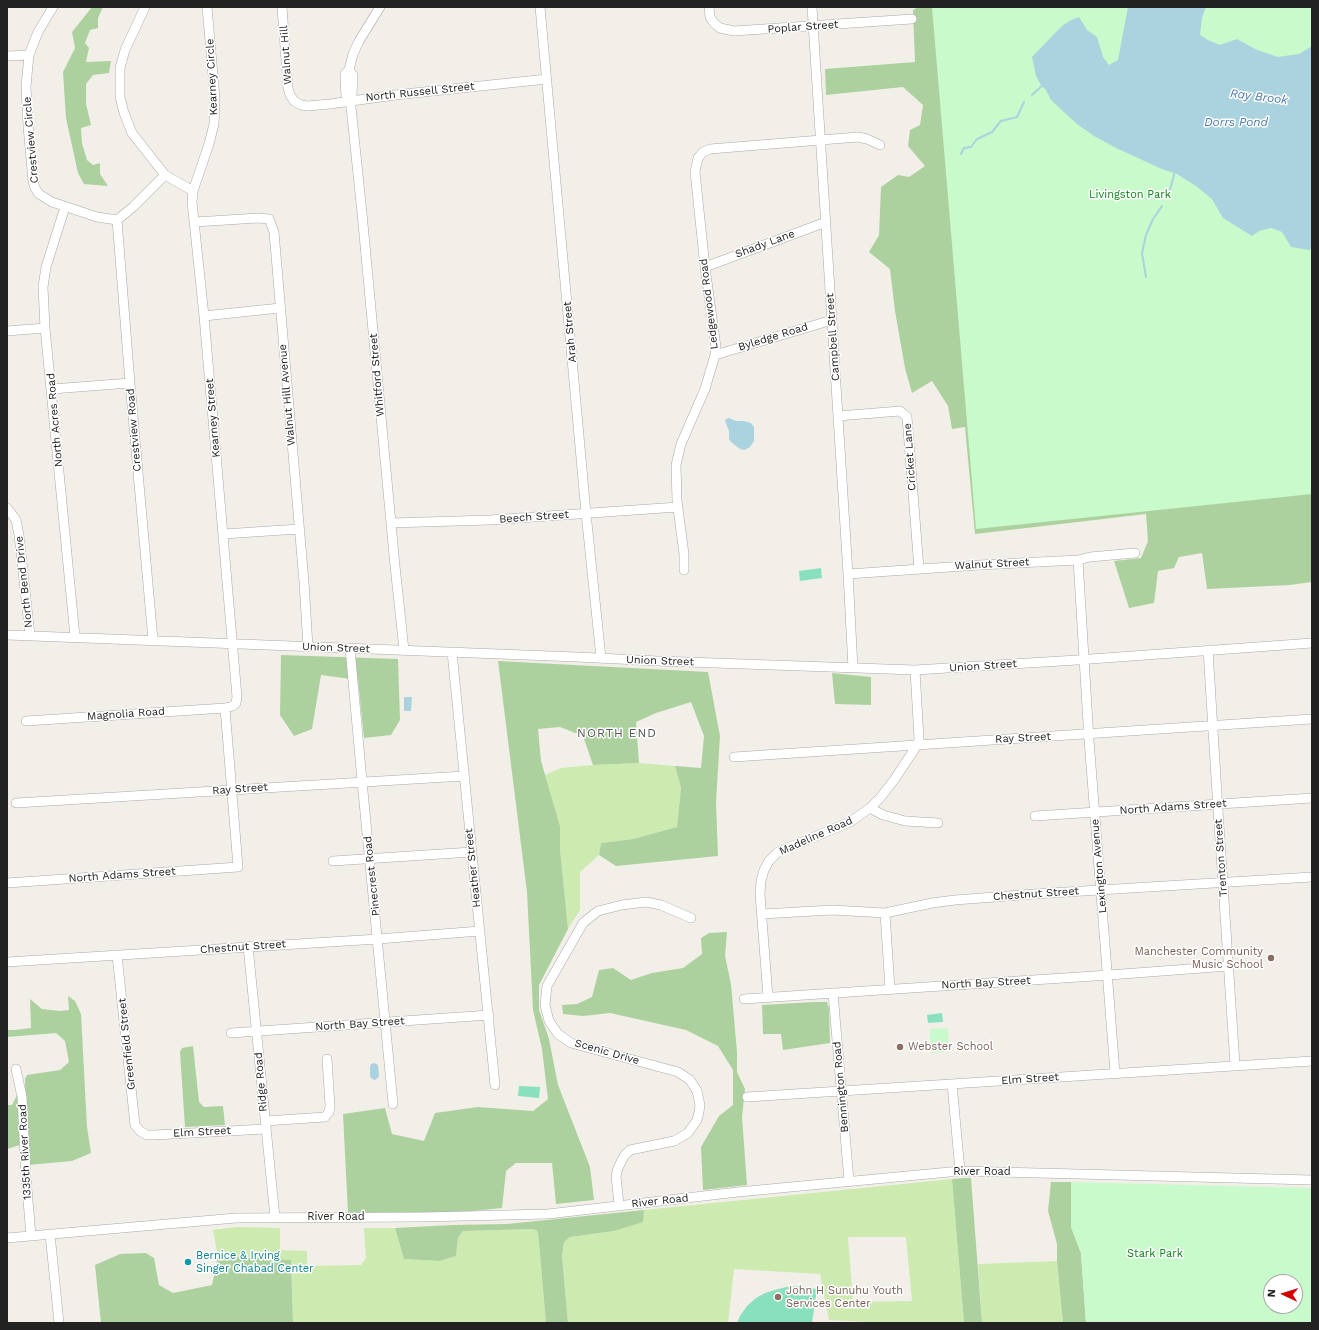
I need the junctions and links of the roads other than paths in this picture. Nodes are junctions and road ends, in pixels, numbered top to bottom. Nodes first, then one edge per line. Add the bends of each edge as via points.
1 (53, 7) edge
2 (145, 7) edge
3 (207, 7) edge
4 (282, 7) edge
5 (380, 7) edge
6 (540, 7) edge
7 (709, 7) edge
8 (812, 7) edge
9 (912, 19) dead end
10 (813, 26) junction
11 (29, 55) junction
12 (7, 56) edge
13 (547, 79) junction
14 (350, 100) junction
15 (294, 101) joint
16 (820, 140) junction
17 (880, 145) dead end
18 (165, 175) junction
19 (193, 191) junction
20 (65, 207) junction
21 (117, 220) junction
22 (195, 222) junction
23 (826, 222) junction
24 (705, 266) junction
25 (280, 308) junction
26 (204, 316) junction
27 (832, 320) junction
28 (46, 328) junction
29 (7, 331) edge
30 (715, 355) junction
31 (130, 383) junction
32 (52, 389) junction
33 (838, 416) junction
34 (678, 507) junction
35 (7, 508) edge
36 (586, 513) junction
37 (391, 523) junction
38 (299, 529) junction
39 (223, 534) junction
40 (1135, 553) dead end
41 (1078, 560) junction
42 (919, 569) junction
43 (684, 570) dead end
44 (848, 574) junction
45 (7, 635) edge
46 (30, 636) junction
47 (75, 637) junction
48 (154, 640) junction
49 (1312, 643) edge
50 (233, 644) junction
51 (308, 647) junction
52 (350, 648) junction
53 (404, 650) junction
54 (1208, 650) junction
55 (452, 652) junction
56 (601, 658) junction
57 (1084, 659) junction
58 (853, 668) junction
59 (915, 670) junction
60 (225, 708) junction
61 (1312, 719) edge
62 (26, 721) dead end
63 (1212, 726) junction
64 (1088, 734) junction
65 (918, 744) junction
66 (734, 757) dead end
67 (464, 776) junction
68 (362, 781) junction
69 (232, 790) junction
70 (1312, 798) edge
71 (16, 803) dead end
72 (1217, 804) junction
73 (870, 808) junction
74 (1095, 812) junction
75 (1034, 816) dead end
76 (938, 823) dead end
77 (472, 852) junction
78 (370, 859) junction
79 (333, 861) dead end
80 (1312, 877) edge
81 (7, 883) edge
82 (1223, 883) junction
83 (1102, 890) junction
84 (885, 913) junction
85 (762, 914) junction
86 (690, 918) dead end
87 (480, 931) junction
88 (378, 939) junction
89 (248, 946) junction
90 (117, 955) junction
91 (7, 962) edge
92 (1228, 966) junction
93 (1109, 976) junction
94 (890, 989) junction
95 (833, 993) junction
96 (768, 997) junction
97 (744, 999) dead end
98 (489, 1015) junction
99 (385, 1022) junction
100 (256, 1031) junction
101 (231, 1033) dead end
102 (327, 1060) dead end
103 (1312, 1060) edge
104 (1235, 1065) junction
105 (16, 1069) dead end
106 (1116, 1073) junction
107 (952, 1084) junction
108 (495, 1085) dead end
109 (841, 1091) junction
110 (747, 1097) dead end
111 (394, 1104) dead end
112 (265, 1125) junction
113 (140, 1131) joint
114 (960, 1171) junction
115 (1312, 1180) edge
116 (849, 1181) junction
117 (619, 1205) junction
118 (275, 1218) junction
119 (50, 1234) junction
120 (31, 1236) junction
121 (7, 1238) edge
122 (59, 1323) edge

1 - 11 street, Crestview Circle via 38,32
2 - 18 street via 125,50 120,68 120,97 132,133
3 - 19 street, Kearney Circle via 215,98 214,124
4 - 15 street, Walnut Hill via 288,88
5 - 14 street, Whitford Street via 359,41 350,70 345,74 346,96
6 - 13 street, Arah Street
7 - 10 street, Poplar Street via 710,17 714,23 727,30 749,31
8 - 10 street, Campbell Street
9 - 10 street, Poplar Street
10 - 16 street, Campbell Street
11 - 12 street
11 - 20 street, Crestview Circle via 26,86 33,181 35,188 45,199
13 - 14 street, North Russell Street
13 - 36 street, Arah Street
14 - 15 street, North Russell Street via 308,106
14 - 37 street, Whitford Street
16 - 17 street via 858,137
16 - 23 street, Campbell Street
16 - 24 street, Ledgewood Road via 710,149 703,152 698,158 695,172
18 - 19 street
18 - 21 street
19 - 22 street, Kearney Street
20 - 21 street, Crestview Circle
20 - 28 street, North Acres Road via 46,267 43,287
21 - 31 street, Crestview Road
22 - 25 street, Walnut Hill Avenue via 269,219 274,232
22 - 26 street, Kearney Street
23 - 24 street, Shady Lane
23 - 27 street, Campbell Street
24 - 30 street, Ledgewood Road via 716,339
25 - 26 street
25 - 38 street, Walnut Hill Avenue
26 - 39 street, Kearney Street
27 - 30 street, Byledge Road
27 - 33 street, Campbell Street
28 - 29 street
28 - 32 street, North Acres Road
30 - 34 street, Ledgewood Road via 677,458
31 - 32 street
31 - 48 street, Crestview Road
32 - 47 street, North Acres Road
33 - 42 street, Cricket Lane via 900,410 907,417
33 - 44 street, Campbell Street
34 - 36 street, Beech Street
34 - 43 street, Ledgewood Road
35 - 46 street, North Bend Drive via 16,520 20,535
36 - 37 street, Beech Street via 490,520
36 - 56 street, Arah Street
37 - 53 street, Whitford Street
38 - 39 street
38 - 51 street, Walnut Hill Avenue
39 - 50 street, Kearney Street
40 - 41 street, Walnut Street
41 - 42 street, Walnut Street
41 - 57 street, Lexington Avenue
42 - 44 street, Walnut Street
44 - 58 street, Campbell Street
45 - 46 street, Union Street
46 - 47 street, Union Street
47 - 48 street, Union Street
48 - 50 street, Union Street
49 - 54 street, Union Street
50 - 51 street, Union Street
50 - 60 street via 237,697 233,706
51 - 52 street, Union Street
52 - 53 street, Union Street
52 - 68 street, Pinecrest Road
53 - 55 street, Union Street
54 - 57 street, Union Street
54 - 63 street, Trenton Street
55 - 56 street, Union Street
55 - 67 street, Heather Street
56 - 58 street, Union Street
57 - 59 street, Union Street
57 - 64 street, Lexington Avenue
58 - 59 street, Union Street
59 - 65 street via 920,734
60 - 62 street, Magnolia Road
60 - 69 street
61 - 63 street, Ray Street
63 - 64 street, Ray Street
63 - 72 street, Trenton Street
64 - 65 street, Ray Street
64 - 74 street, Lexington Avenue
65 - 66 street, Ray Street
65 - 73 street, Madeline Road via 894,780
67 - 68 street, Ray Street
67 - 77 street, Heather Street
68 - 69 street, Ray Street
68 - 78 street, Pinecrest Road
69 - 71 street, Ray Street
69 - 81 street, North Adams Street via 238,867
70 - 72 street, North Adams Street
72 - 74 street, North Adams Street
72 - 82 street, Trenton Street
73 - 76 street via 898,820
73 - 85 street, Madeline Road via 850,822 773,856 762,875
74 - 75 street, North Adams Street
74 - 83 street, Lexington Avenue
77 - 78 street
77 - 87 street, Heather Street
78 - 79 street
78 - 88 street, Pinecrest Road
80 - 82 street, Chestnut Street
82 - 83 street, Chestnut Street
82 - 92 street, Trenton Street
83 - 84 street, Chestnut Street via 949,901
83 - 93 street, Lexington Avenue
84 - 85 street, Chestnut Street via 832,910
84 - 94 street
85 - 96 street, Madeline Road
86 - 117 street, Scenic Drive via 662,905 646,902 598,911 583,923 547,986 545,1005 549,1021 558,1034 572,1043 678,1072 690,1080 697,1091 699,1112 688,1133 674,1141 630,1150 624,1156 616,1176
87 - 88 street, Chestnut Street
87 - 98 street, Heather Street
88 - 89 street, Chestnut Street
88 - 99 street, Pinecrest Road
89 - 90 street, Chestnut Street
89 - 100 street, Ridge Road
90 - 91 street, Chestnut Street
90 - 113 street, Greenfield Street via 136,1124
92 - 93 street, North Bay Street
92 - 104 street, Trenton Street
93 - 94 street, North Bay Street
93 - 106 street, Lexington Avenue
94 - 95 street, North Bay Street
95 - 96 street, North Bay Street
95 - 109 street, Bennington Road
96 - 97 street, North Bay Street
98 - 99 street, North Bay Street
98 - 108 street, Heather Street
99 - 100 street, North Bay Street
99 - 111 street, Pinecrest Road
100 - 101 street, North Bay Street
100 - 112 street, Ridge Road
102 - 112 street, Elm Street via 330,1106 325,1117
103 - 104 street, Elm Street
104 - 106 street, Elm Street
105 - 120 street, 1335th River Road via 22,1097
106 - 107 street, Elm Street
107 - 109 street, Elm Street
107 - 114 street
109 - 110 street, Elm Street
109 - 116 street, Bennington Road
112 - 113 street, Elm Street via 155,1135 147,1135
112 - 118 street, Ridge Road
114 - 115 street, River Road
114 - 116 street, River Road
116 - 117 street, River Road
117 - 118 street, River Road via 548,1214
118 - 119 street, River Road via 225,1219
119 - 120 street, River Road
119 - 122 street
120 - 121 street, River Road

